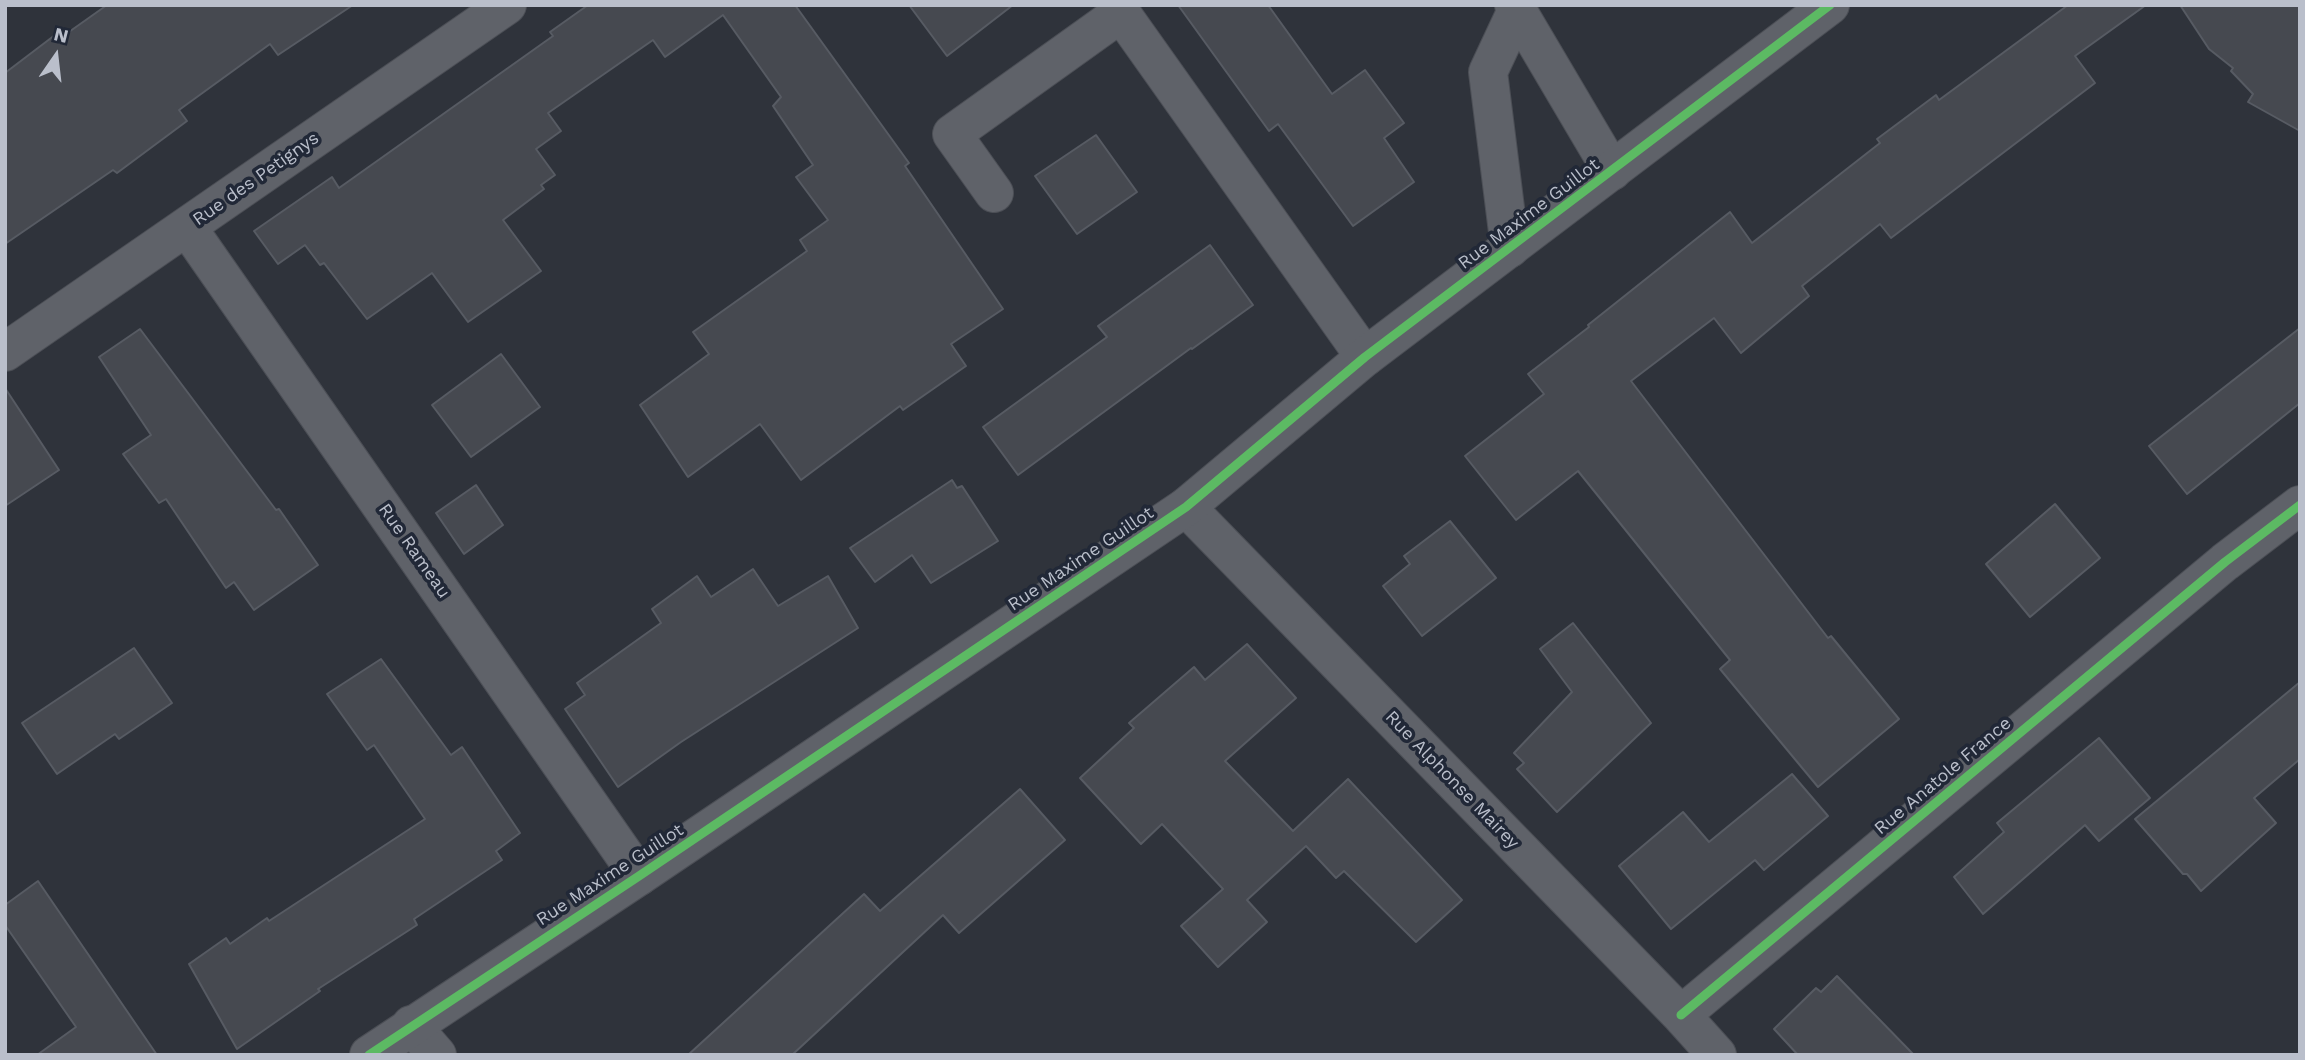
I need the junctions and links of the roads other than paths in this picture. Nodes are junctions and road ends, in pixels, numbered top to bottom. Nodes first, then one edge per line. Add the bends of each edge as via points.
1 (508, 5) edge
2 (1830, 5) edge
3 (1516, 8) edge
4 (1612, 171) junction
5 (994, 192) dead end
6 (187, 227) junction
7 (1510, 248) junction
8 (5, 352) edge
9 (1365, 357) junction
10 (2300, 505) edge
11 (1186, 507) junction
12 (639, 876) junction
13 (1681, 1015) junction
14 (411, 1025) junction
15 (369, 1055) edge
16 (437, 1055) edge
17 (1717, 1055) edge

1 - 6 street, Rue des Petignys
2 - 4 street, Rue Maxime Guillot
3 - 4 street
3 - 7 street via 1488,72
4 - 7 street, Rue Maxime Guillot
5 - 9 street via 952,134 1121,13
6 - 8 street, Rue des Petignys
6 - 12 street, Rue Rameau
7 - 9 street, Rue Maxime Guillot
9 - 11 street, Rue Maxime Guillot
10 - 13 street, Rue Anatole France via 2225,562
11 - 12 street, Rue Maxime Guillot
11 - 13 street, Rue Alphonse Mairey
12 - 14 street, Rue Maxime Guillot
13 - 17 street, Rue Alphonse Mairey
14 - 15 street, Rue Maxime Guillot
14 - 16 street

